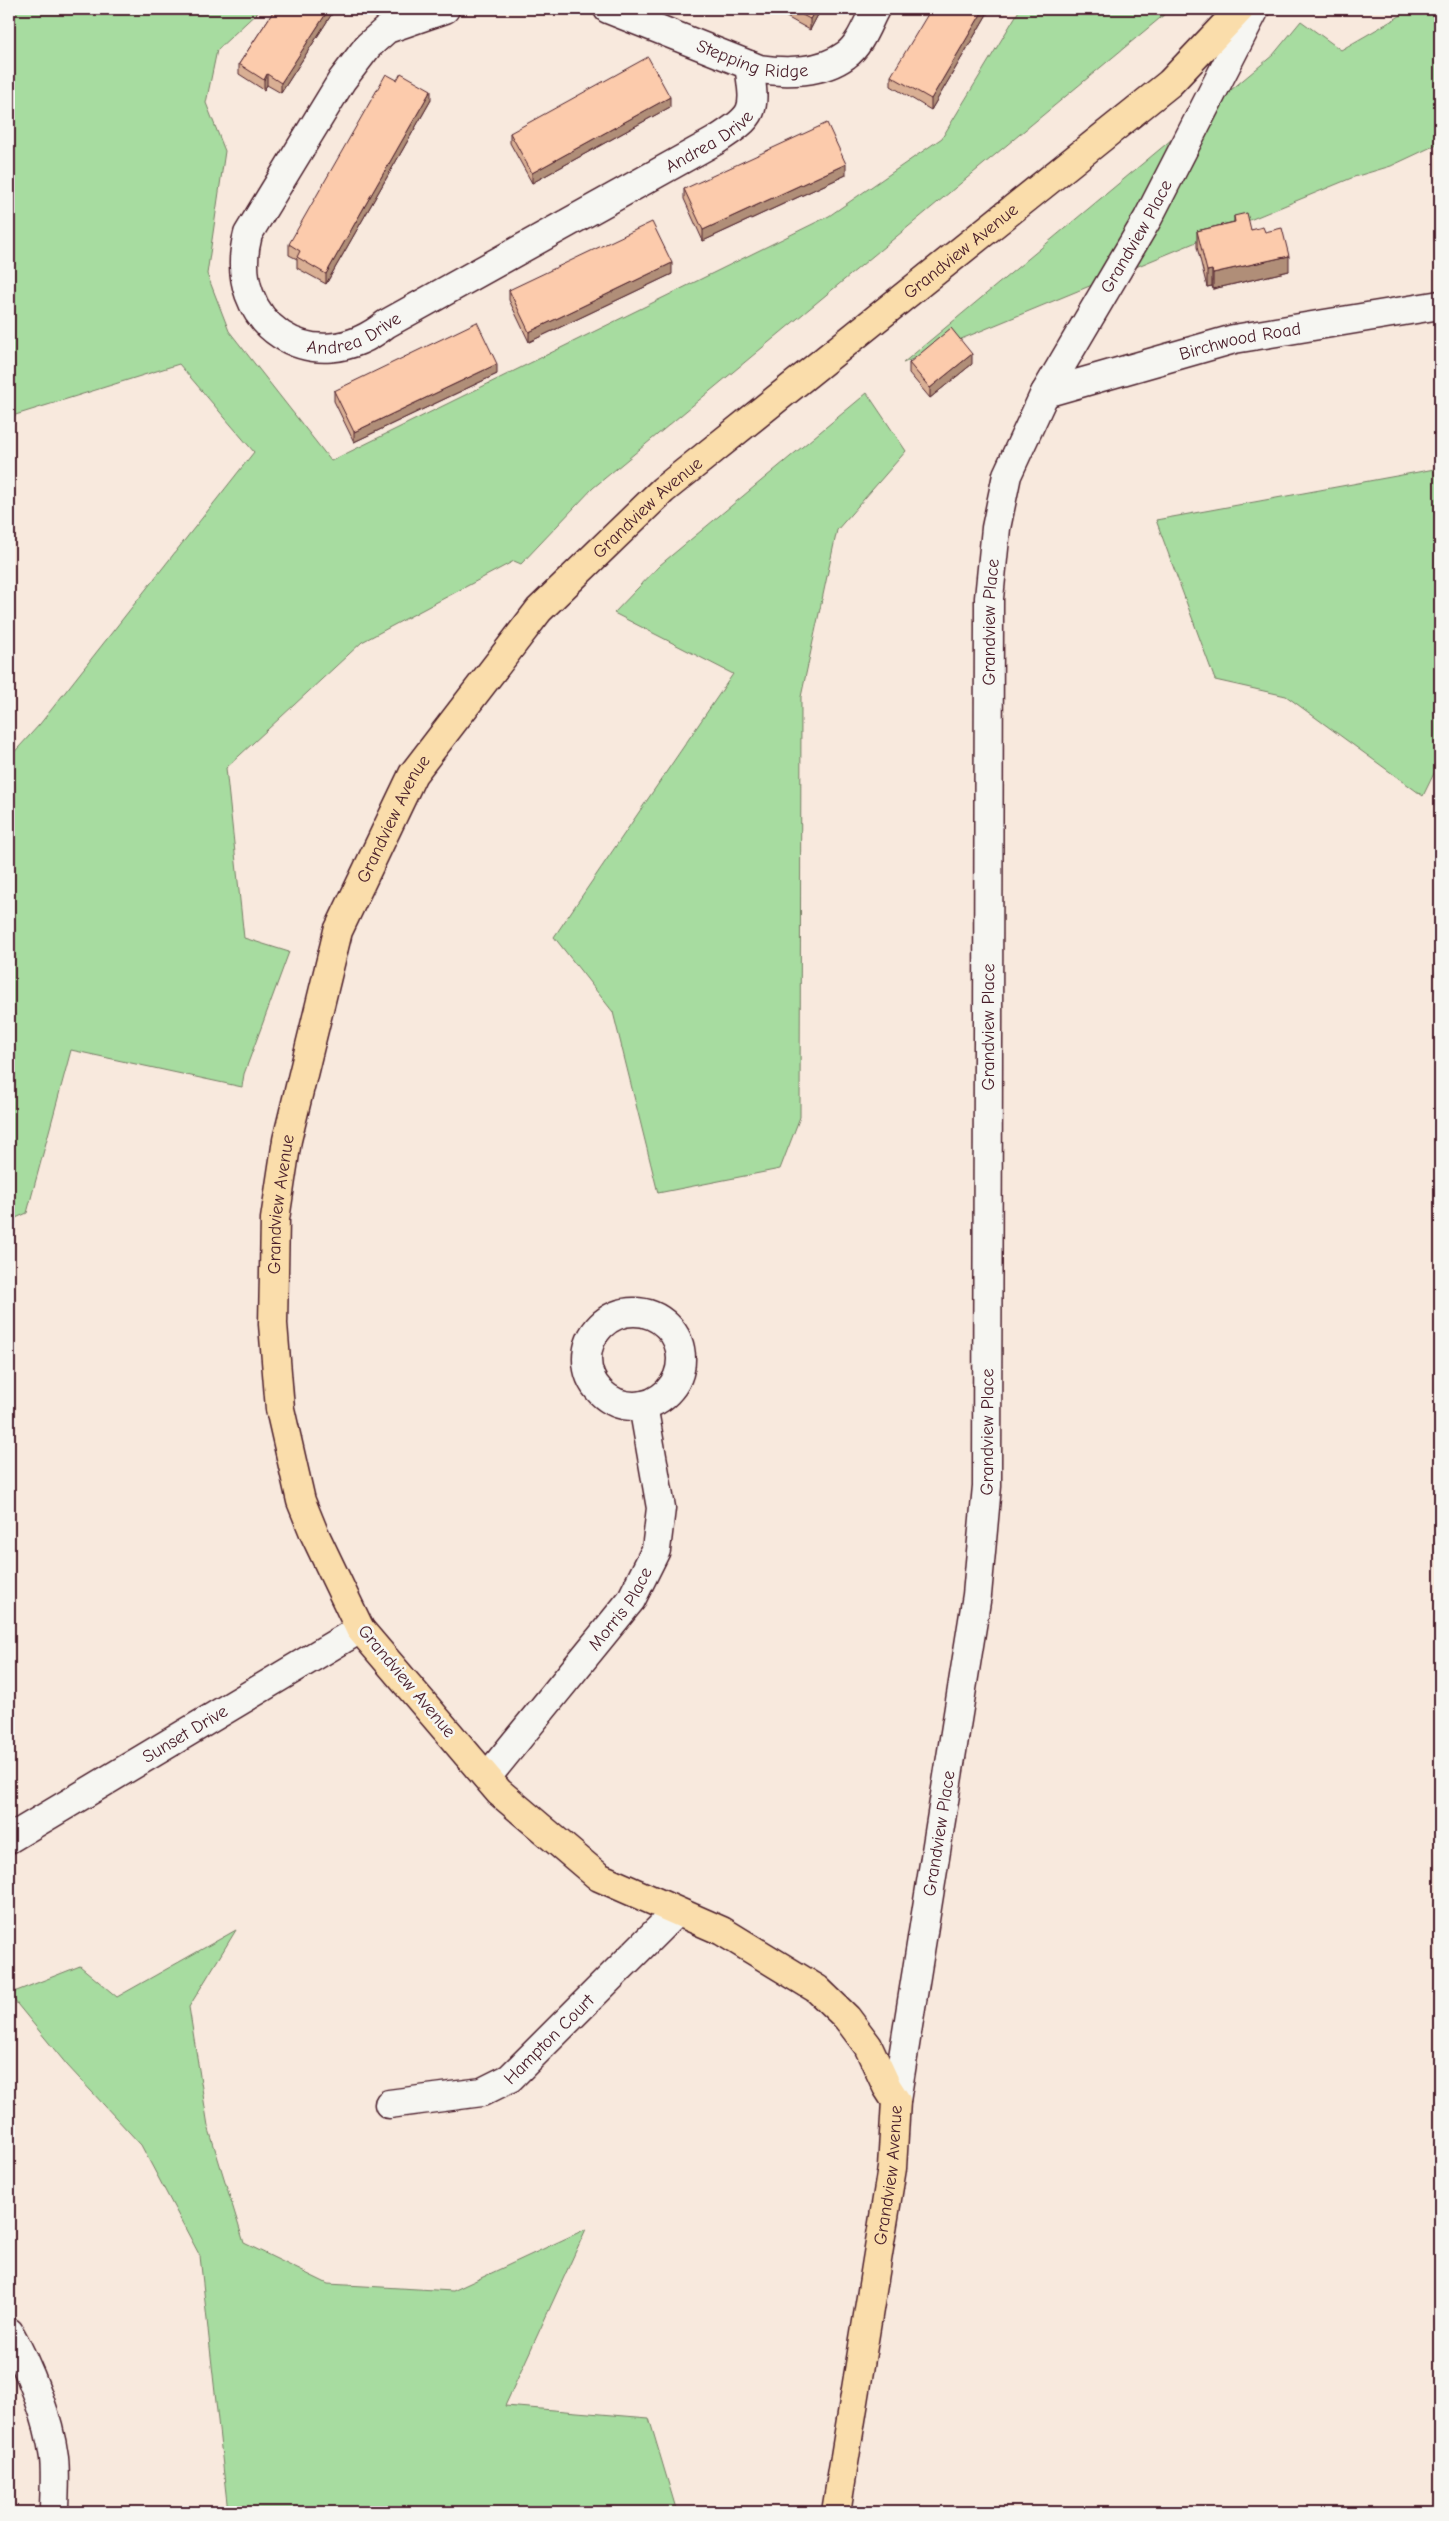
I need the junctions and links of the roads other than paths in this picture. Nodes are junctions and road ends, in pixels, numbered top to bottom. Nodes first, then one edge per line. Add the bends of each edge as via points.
1 (445, 9) edge
2 (608, 9) edge
3 (875, 9) edge
4 (1240, 9) edge
5 (1255, 9) edge
6 (749, 65) junction
7 (1440, 306) edge
8 (1045, 393) junction
9 (643, 1405) dead end
10 (360, 1629) junction
11 (486, 1777) junction
12 (9, 1839) edge
13 (676, 1912) junction
14 (896, 2101) junction
15 (389, 2104) dead end
16 (9, 2332) edge
17 (54, 2512) edge
18 (836, 2512) edge

1 - 6 street, Andrea Drive via 387,29 368,46 342,80 248,234 243,268 245,286 252,302 274,330 288,339 322,348 348,345 372,335 386,324 715,141 750,114 754,102
2 - 6 street, Stepping Ridge
3 - 6 street, Stepping Ridge via 860,38 846,55 829,63 784,73
4 - 10 main road, Grandview Avenue via 1170,83 662,490 539,610 413,774 338,931 287,1140 275,1219 273,1324 280,1409 301,1501
5 - 8 street, Grandview Place via 1148,218
7 - 8 street, Birchwood Road via 1234,339
8 - 14 street, Grandview Place via 1007,475 996,528 989,598 987,1486 976,1595
9 - 11 street, Morris Place via 661,1508 656,1550 632,1600
10 - 11 main road, Grandview Avenue
10 - 12 street, Sunset Drive
11 - 13 main road, Grandview Avenue via 499,1792 599,1877
13 - 14 main road, Grandview Avenue via 722,1931 817,1989 847,2018 868,2046
13 - 15 street, Hampton Court via 510,2078 482,2092
14 - 18 main road, Grandview Avenue via 892,2168
16 - 17 street via 42,2408 54,2458

